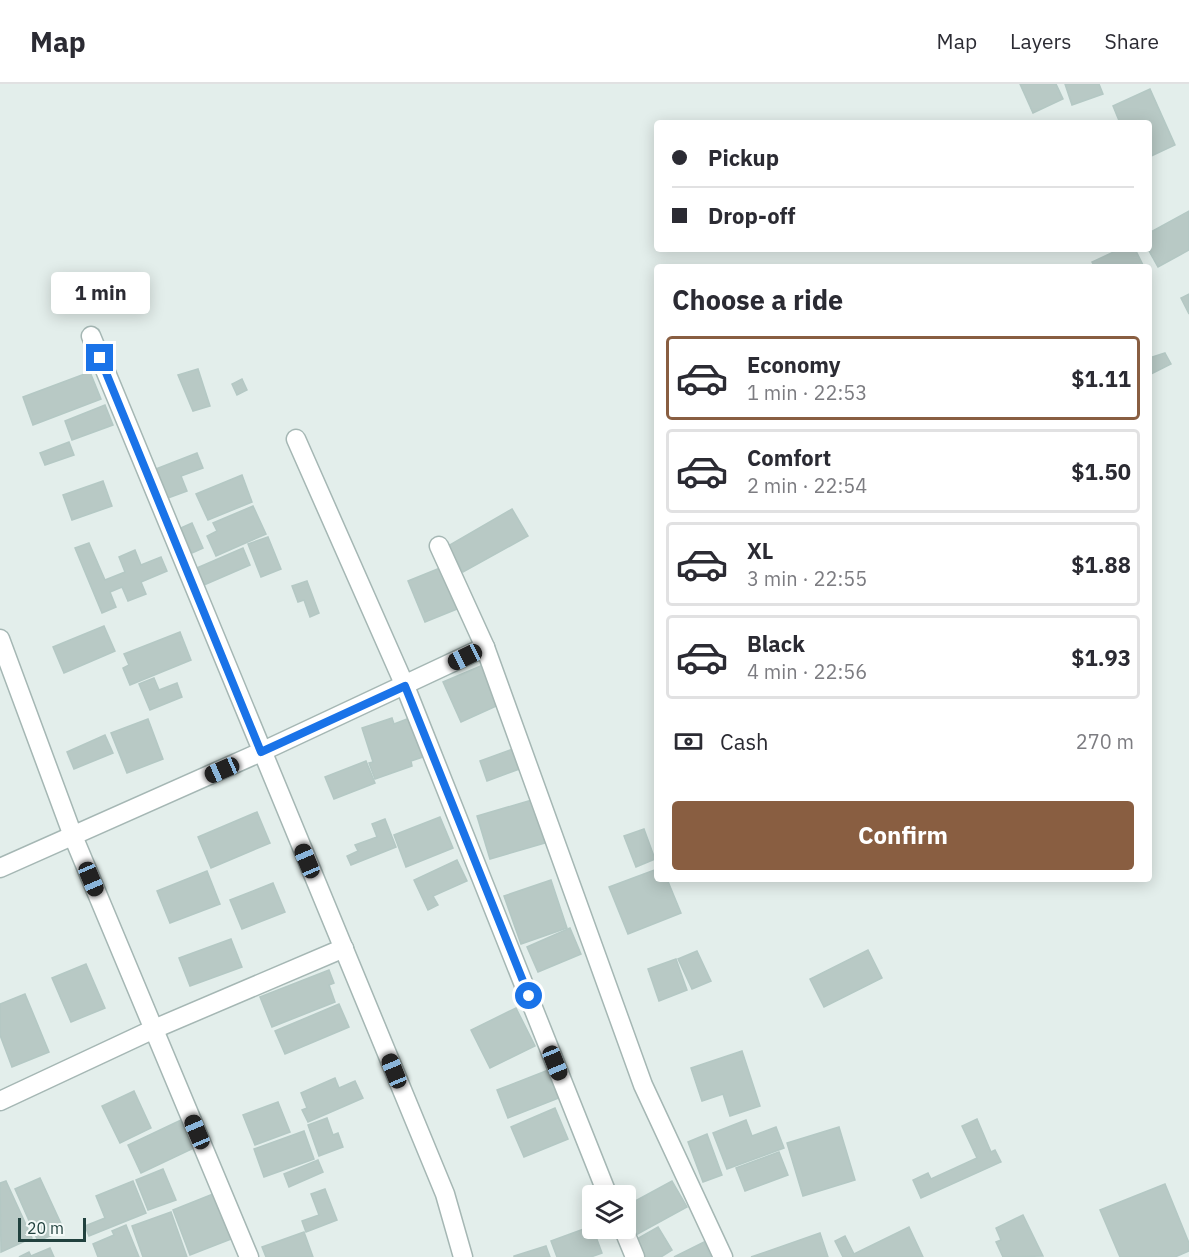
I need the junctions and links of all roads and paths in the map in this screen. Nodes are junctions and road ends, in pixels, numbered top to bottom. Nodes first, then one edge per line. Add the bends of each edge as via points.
1 (91, 336) dead end
2 (296, 439) dead end
3 (439, 546) dead end
4 (0, 639) edge
5 (485, 647) junction
6 (405, 686) junction
7 (261, 752) junction
8 (73, 836) junction
9 (0, 867) edge
10 (344, 948) junction
11 (154, 1029) junction
12 (0, 1101) edge
13 (604, 1185) edge
14 (628, 1239) edge
15 (249, 1257) edge
16 (463, 1257) edge
17 (635, 1257) edge
18 (723, 1257) edge

1 - 7 street
2 - 6 street
3 - 5 street
4 - 8 street
5 - 6 street
5 - 18 street via 643,1085
6 - 7 street
6 - 13 street
7 - 8 street
7 - 10 street
8 - 9 street
8 - 11 street
10 - 11 street
10 - 16 street via 445,1194
11 - 12 street
11 - 15 street
14 - 17 street

